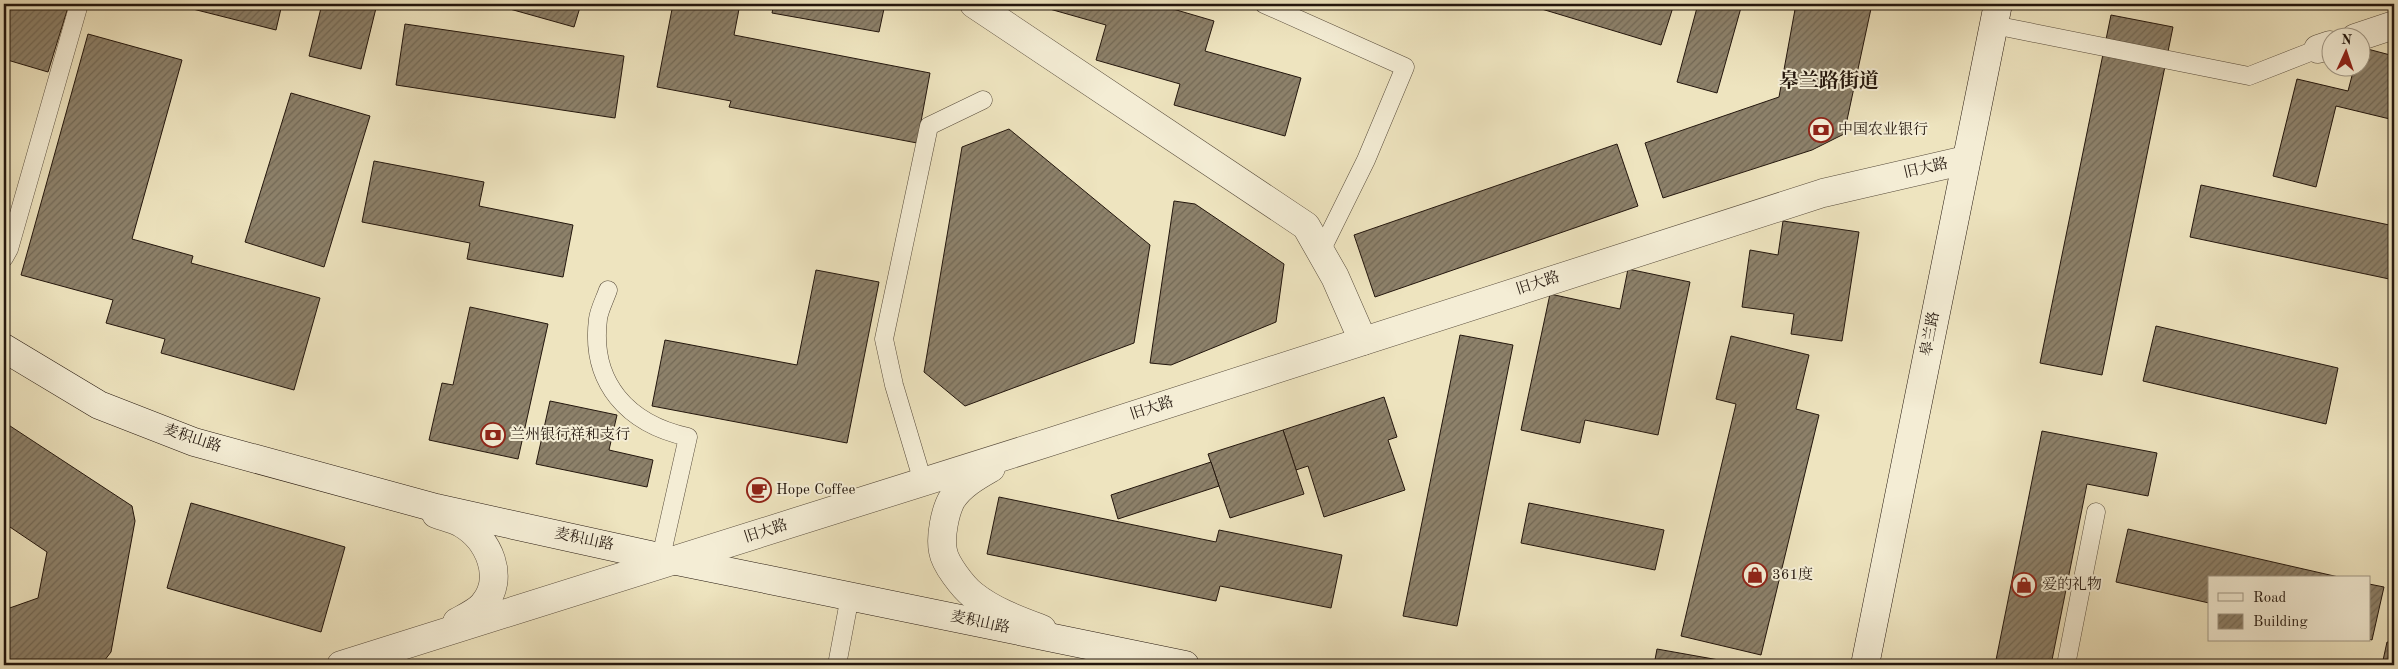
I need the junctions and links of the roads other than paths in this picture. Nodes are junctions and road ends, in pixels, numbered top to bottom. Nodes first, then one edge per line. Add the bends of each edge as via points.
1 (79, 4) edge
2 (974, 4) edge
3 (1264, 4) edge
4 (1996, 14) edge
5 (2394, 25) edge
6 (2370, 33) edge
7 (2320, 49) edge
8 (983, 100) dead end
9 (1966, 160) junction
10 (1321, 251) junction
11 (4, 258) edge
12 (608, 290) dead end
13 (1363, 341) junction
14 (4, 348) edge
15 (1050, 442) junction
16 (923, 482) junction
17 (361, 486) junction
18 (2096, 512) dead end
19 (669, 559) junction
20 (850, 596) junction
21 (418, 641) junction
22 (1095, 647) junction
23 (341, 665) edge
24 (837, 665) edge
25 (1185, 665) edge
26 (1865, 665) edge
27 (2066, 665) edge

1 - 11 lane
2 - 10 street via 1306,226
3 - 10 lane via 1405,67 1366,160
4 - 7 lane via 2249,76
4 - 9 street, 皋兰路
5 - 6 street
8 - 16 lane via 929,126 884,339
9 - 13 street, 旧大路 via 1823,193
9 - 26 street, 皋兰路
10 - 13 street
12 - 19 lane via 598,318 597,348 604,377 620,402 643,422 688,438
13 - 15 street, 旧大路
14 - 17 street, 麦积山路 via 107,408 194,442
15 - 16 street, 旧大路
15 - 22 street via 1000,462 967,483 952,499 944,525 943,552 956,576 972,594 992,607 1046,631
16 - 19 street, 旧大路
17 - 19 street, 麦积山路 via 436,508
17 - 21 street via 461,524 482,540 493,561 494,578 490,594 482,606
18 - 27 lane
19 - 20 street, 麦积山路
19 - 21 street, 旧大路
20 - 22 street, 麦积山路
20 - 24 lane
21 - 23 street, 旧大路
22 - 25 street, 麦积山路

